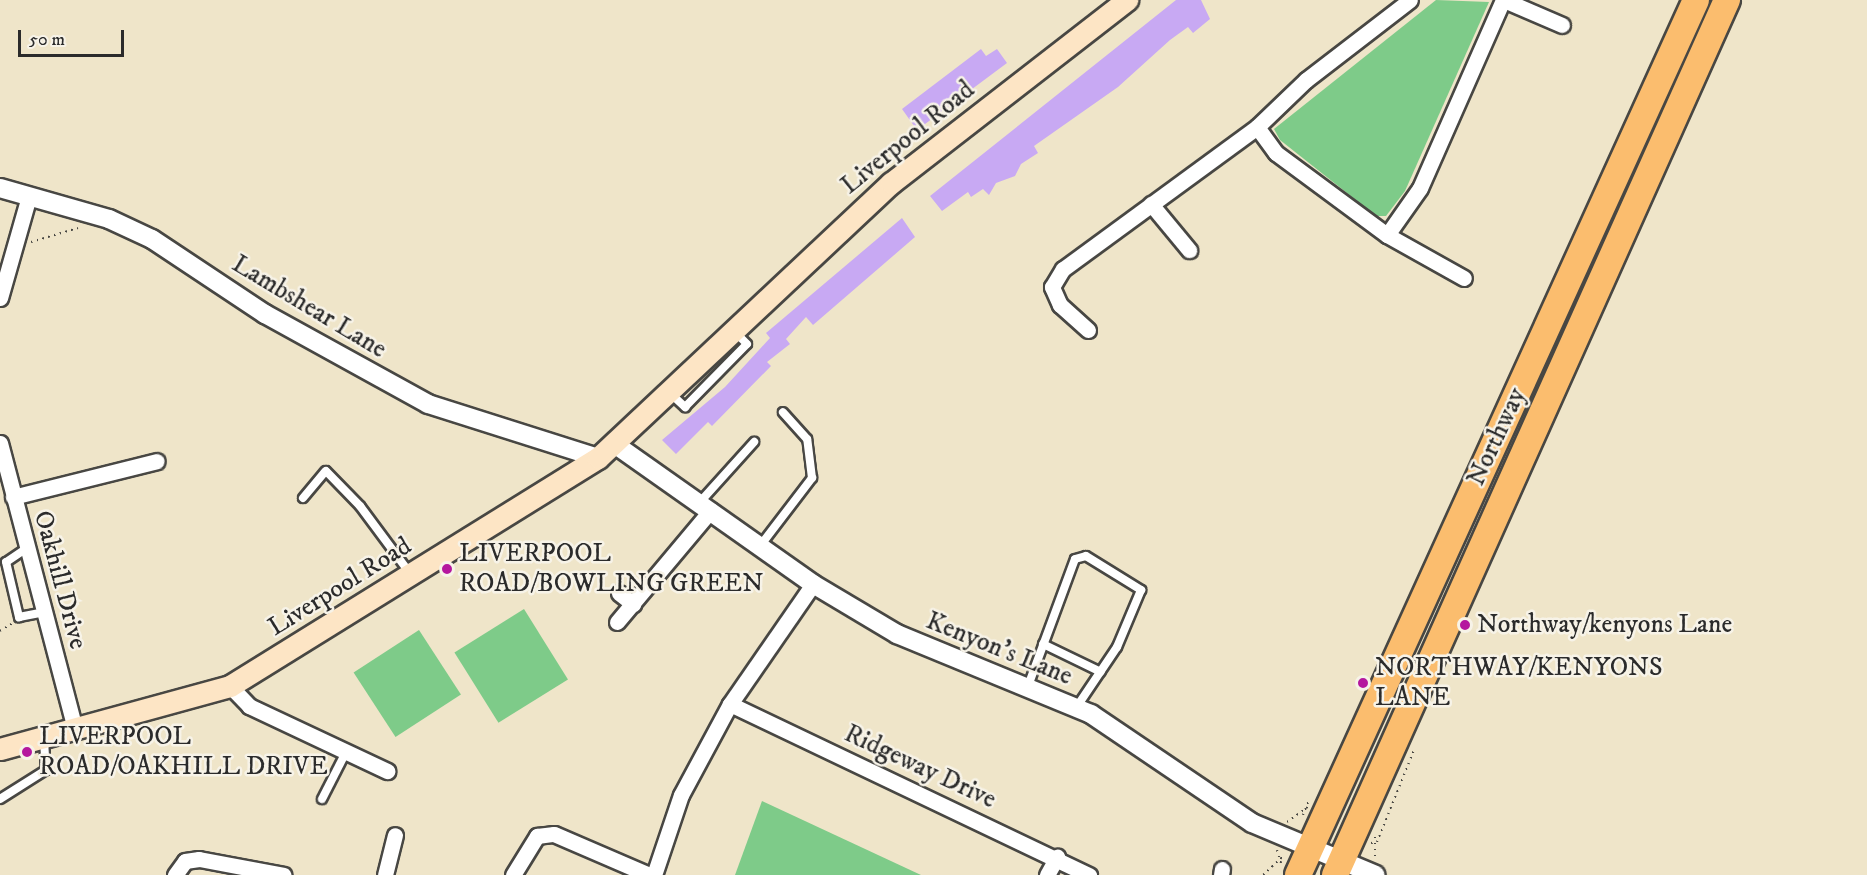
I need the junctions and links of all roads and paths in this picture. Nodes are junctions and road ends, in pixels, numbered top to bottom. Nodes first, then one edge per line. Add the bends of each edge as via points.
1 (1127, 0) edge
2 (1410, 0) edge
3 (1503, 0) edge
4 (1696, 0) edge
5 (1727, 0) edge
6 (1562, 25) dead end
7 (1257, 127) junction
8 (0, 188) edge
9 (29, 196) junction
10 (1151, 204) junction
11 (109, 219) junction
12 (1387, 235) junction
13 (25, 243) dead end
14 (1189, 250) dead end
15 (1464, 278) dead end
16 (0, 298) edge
17 (1088, 330) dead end
18 (783, 412) dead end
19 (754, 442) dead end
20 (616, 445) junction
21 (1, 453) edge
22 (598, 458) junction
23 (157, 461) dead end
24 (14, 496) junction
25 (303, 498) dead end
26 (706, 506) junction
27 (760, 546) junction
28 (27, 548) junction
29 (410, 575) junction
30 (813, 585) junction
31 (619, 593) dead end
32 (633, 604) junction
33 (44, 612) junction
34 (617, 622) dead end
35 (1043, 644) junction
36 (1101, 672) junction
37 (230, 686) junction
38 (1027, 688) junction
39 (729, 704) junction
40 (1076, 708) junction
41 (75, 729) junction
42 (44, 737) junction
43 (0, 749) edge
44 (345, 752) junction
45 (387, 771) dead end
46 (0, 799) edge
47 (322, 799) dead end
48 (1301, 809) dead end
49 (1303, 815) dead end
50 (395, 835) dead end
51 (1377, 842) dead end
52 (1371, 843) dead end
53 (1311, 847) junction
54 (1057, 857) junction
55 (1290, 866) edge
56 (1339, 867) edge
57 (175, 875) edge
58 (284, 875) edge
59 (385, 875) edge
60 (513, 875) edge
61 (651, 875) edge
62 (1047, 875) edge
63 (1089, 875) edge
64 (1263, 875) edge
65 (1376, 875) edge

1 - 20 main road, Liverpool Road via 891,183
2 - 7 street via 1306,80
3 - 6 street
3 - 12 street via 1420,188
4 - 53 highway, Northway
5 - 56 highway, Northway
7 - 10 street
7 - 12 street via 1276,153
8 - 9 street, Lambshear Lane
9 - 11 street, Lambshear Lane
9 - 16 street
10 - 14 street
10 - 17 street via 1063,269 1052,287 1060,305
11 - 13 path
11 - 22 street, Lambshear Lane via 152,239 265,314 428,404
12 - 15 street
18 - 27 lane via 807,439 812,478
19 - 26 lane
20 - 22 main road, Liverpool Road
20 - 26 street, Kenyon's Lane
21 - 24 street, Oakhill Drive
22 - 29 main road, Liverpool Road
23 - 24 street
24 - 28 street, Oakhill Drive
25 - 29 lane via 326,471 360,506
26 - 27 street, Kenyon's Lane
26 - 32 street
27 - 30 street, Kenyon's Lane
28 - 33 street, Oakhill Drive
28 - 33 lane via 6,562 19,617
29 - 37 main road, Liverpool Road
30 - 38 street, Kenyon's Lane via 897,634
30 - 39 street
31 - 32 street
32 - 34 street
33 - 41 street, Oakhill Drive
35 - 36 lane
35 - 36 lane via 1075,559 1086,556 1141,590
35 - 38 lane
36 - 40 lane
37 - 41 main road, Liverpool Road
37 - 44 street via 249,706
38 - 40 street, Kenyon's Lane
39 - 54 street, Ridgeway Drive
39 - 61 street via 681,795
40 - 53 street, Kenyon's Lane via 1153,752 1245,818
41 - 42 main road, Liverpool Road
42 - 43 main road, Liverpool Road
42 - 46 lane via 46,770
44 - 45 street
44 - 47 lane
48 - 49 path
50 - 59 street
51 - 52 path
53 - 55 highway, Northway
53 - 56 street, Kenyon's Lane
54 - 62 street
54 - 63 street, Ridgeway Drive
55 - 64 path via 1276,858
56 - 65 street, Kenyon's Lane
57 - 58 street via 185,861 199,859
60 - 61 street via 537,836 554,834

